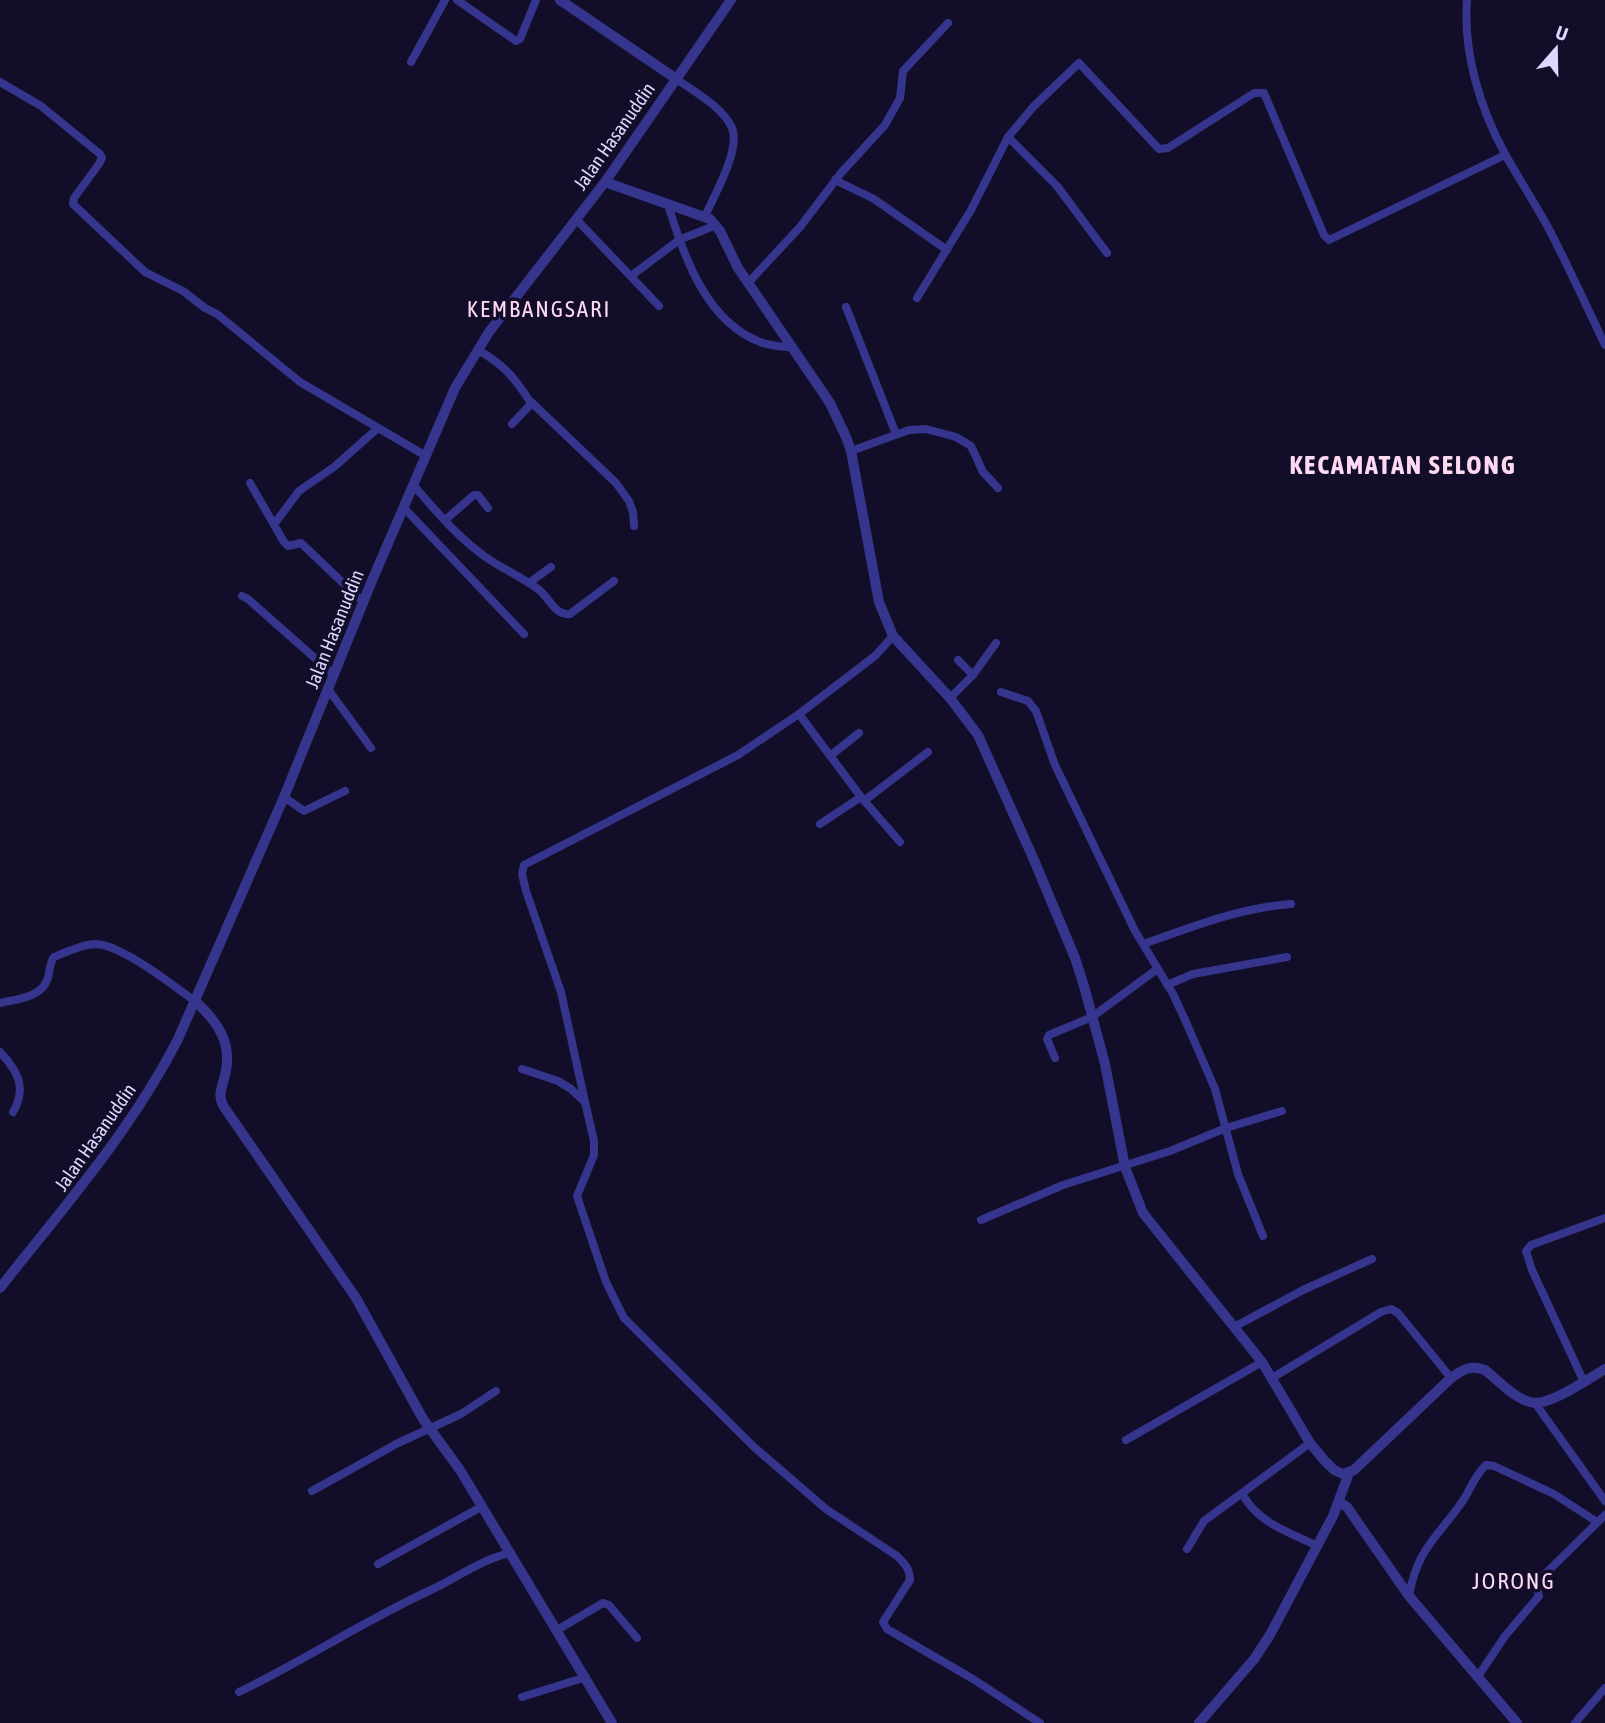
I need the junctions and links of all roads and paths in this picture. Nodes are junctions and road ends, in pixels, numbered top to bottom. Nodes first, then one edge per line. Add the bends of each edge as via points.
1 (445, 0) edge
2 (457, 0) edge
3 (536, 0) edge
4 (559, 0) edge
5 (731, 0) edge
6 (1467, 0) edge
7 (948, 23) dead end
8 (411, 62) dead end
9 (675, 78) junction
10 (0, 82) edge
11 (1008, 137) junction
12 (1505, 155) junction
13 (835, 180) junction
14 (605, 182) junction
15 (668, 205) junction
16 (705, 216) junction
17 (576, 219) junction
18 (716, 225) junction
19 (679, 240) junction
20 (947, 250) junction
21 (1107, 253) dead end
22 (631, 276) junction
23 (748, 283) junction
24 (917, 298) dead end
25 (659, 306) dead end
26 (846, 307) dead end
27 (1605, 345) edge
28 (792, 348) junction
29 (478, 350) junction
30 (532, 403) junction
31 (513, 424) dead end
32 (378, 428) junction
33 (896, 434) junction
34 (851, 452) junction
35 (426, 456) junction
36 (250, 483) dead end
37 (414, 486) junction
38 (998, 488) dead end
39 (404, 508) junction
40 (488, 508) dead end
41 (445, 520) junction
42 (275, 523) junction
43 (634, 526) dead end
44 (551, 566) dead end
45 (614, 581) dead end
46 (529, 583) junction
47 (242, 596) dead end
48 (363, 602) junction
49 (524, 634) dead end
50 (893, 636) junction
51 (996, 643) dead end
52 (958, 660) dead end
53 (334, 674) junction
54 (973, 675) junction
55 (328, 689) junction
56 (1001, 692) dead end
57 (950, 698) junction
58 (799, 714) junction
59 (859, 733) dead end
60 (371, 748) dead end
61 (928, 752) dead end
62 (830, 756) junction
63 (345, 791) dead end
64 (862, 799) junction
65 (282, 801) junction
66 (820, 824) dead end
67 (900, 842) dead end
68 (1292, 904) dead end
69 (1143, 944) junction
70 (1287, 957) dead end
71 (1156, 970) junction
72 (1167, 985) junction
73 (196, 1002) junction
74 (0, 1003) edge
75 (1091, 1017) junction
76 (0, 1052) edge
77 (1055, 1058) dead end
78 (522, 1069) dead end
79 (585, 1101) junction
80 (1282, 1111) dead end
81 (13, 1112) dead end
82 (1226, 1128) junction
83 (1125, 1164) junction
84 (1605, 1218) edge
85 (981, 1220) dead end
86 (1263, 1236) dead end
87 (1372, 1259) dead end
88 (0, 1288) edge
89 (1234, 1328) junction
90 (1262, 1362) junction
91 (1605, 1369) edge
92 (1272, 1378) junction
93 (1451, 1378) junction
94 (1584, 1381) junction
95 (496, 1391) dead end
96 (1535, 1403) junction
97 (429, 1429) junction
98 (1126, 1440) dead end
99 (1310, 1443) junction
100 (1349, 1473) junction
101 (312, 1491) dead end
102 (1242, 1493) junction
103 (1605, 1501) edge
104 (1339, 1502) junction
105 (481, 1507) junction
106 (1605, 1515) edge
107 (1597, 1522) junction
108 (1318, 1546) junction
109 (1187, 1549) dead end
110 (511, 1553) junction
111 (378, 1564) dead end
112 (1409, 1597) junction
113 (557, 1630) junction
114 (637, 1638) dead end
115 (586, 1677) junction
116 (1478, 1678) junction
117 (1605, 1688) edge
118 (239, 1692) dead end
119 (522, 1696) dead end
120 (612, 1723) edge
121 (1040, 1723) edge
122 (1199, 1723) edge
123 (1517, 1723) edge
124 (1574, 1723) edge

1 - 8 street
2 - 3 street via 516,41
4 - 9 street
5 - 9 street, Jalan Hasanuddin
6 - 12 street via 1466,30 1475,80
7 - 13 street via 903,71 902,90 892,116
9 - 14 street, Jalan Hasanuddin
9 - 16 street via 723,115 733,131 733,148
10 - 32 street via 41,106 100,154 99,164 73,204 145,272 183,291 300,382
11 - 12 street via 1079,63 1162,150 1261,92 1329,240
11 - 20 street
11 - 21 street via 1057,186
12 - 27 street via 1551,233
13 - 20 street via 874,199
13 - 23 street via 800,227
14 - 15 street
14 - 17 street, Jalan Hasanuddin
15 - 16 street
15 - 19 street
16 - 18 street
17 - 22 street
17 - 29 street, Jalan Hasanuddin
18 - 19 street
18 - 23 street
19 - 22 street
19 - 28 street via 697,280 737,330 761,343
20 - 24 street
22 - 25 street
23 - 28 street
26 - 33 street
28 - 34 street via 830,403
29 - 30 street via 505,368
29 - 35 street, Jalan Hasanuddin via 455,388
30 - 31 street
30 - 43 street via 616,483 629,501
32 - 35 street
32 - 42 street via 299,491
33 - 34 street
33 - 38 street via 920,428 956,437 971,446 983,472
34 - 50 street via 879,602
35 - 37 street, Jalan Hasanuddin
36 - 42 street
37 - 39 street, Jalan Hasanuddin
37 - 41 street
39 - 48 street, Jalan Hasanuddin
39 - 49 street
40 - 41 street via 474,495
41 - 46 street via 484,556
42 - 48 street via 288,546 301,543
44 - 46 street
45 - 46 street via 564,615
47 - 53 street
48 - 53 street, Jalan Hasanuddin
50 - 57 street
50 - 58 street via 875,656
51 - 54 street
52 - 54 street
53 - 55 street, Jalan Hasanuddin
54 - 57 street
55 - 60 street
55 - 65 street, Jalan Hasanuddin
56 - 69 street via 1028,701 1036,712 1055,765
57 - 75 street via 984,744 1076,958
58 - 62 street
58 - 79 street via 738,755 524,865 526,891 561,992
59 - 62 street
61 - 64 street
62 - 64 street
63 - 65 street via 304,811
64 - 66 street
64 - 67 street
65 - 73 street, Jalan Hasanuddin
68 - 69 street via 1259,906
69 - 71 street
70 - 72 street via 1193,974
71 - 72 street
71 - 75 street
72 - 82 street via 1216,1089
73 - 74 street via 152,971 97,944 54,957 40,991
73 - 88 street, Jalan Hasanuddin via 167,1061 120,1134
73 - 97 street via 216,1023 225,1041 227,1061 220,1100 356,1298
75 - 77 street via 1049,1035
75 - 83 street
76 - 81 street via 20,1081
78 - 79 street via 558,1081
79 - 121 street via 594,1155 577,1196 606,1282 624,1318 754,1447 826,1509 906,1565 910,1580 883,1622 887,1629
80 - 82 street
82 - 83 street
82 - 86 street via 1238,1174
83 - 85 street
83 - 89 street via 1149,1222
84 - 94 street via 1531,1245 1526,1251
87 - 89 street
89 - 90 street
90 - 92 street
90 - 98 street
91 - 94 street
92 - 93 street via 1391,1309
92 - 99 street
93 - 96 street via 1465,1369 1485,1370
93 - 100 street
94 - 96 street
95 - 97 street
96 - 103 street
97 - 101 street
97 - 105 street
99 - 100 street via 1334,1471
99 - 102 street
100 - 104 street
102 - 108 street via 1248,1506 1268,1521
102 - 109 street via 1205,1521
104 - 108 street
104 - 112 street
105 - 110 street
105 - 111 street
106 - 107 street
107 - 112 street via 1542,1488 1486,1465 1424,1551
107 - 116 street via 1537,1582 1539,1596
108 - 122 street via 1255,1658
110 - 113 street
110 - 118 street via 413,1597
112 - 116 street
113 - 114 street via 603,1603
113 - 115 street
115 - 119 street
115 - 120 street
116 - 123 street
117 - 124 street

